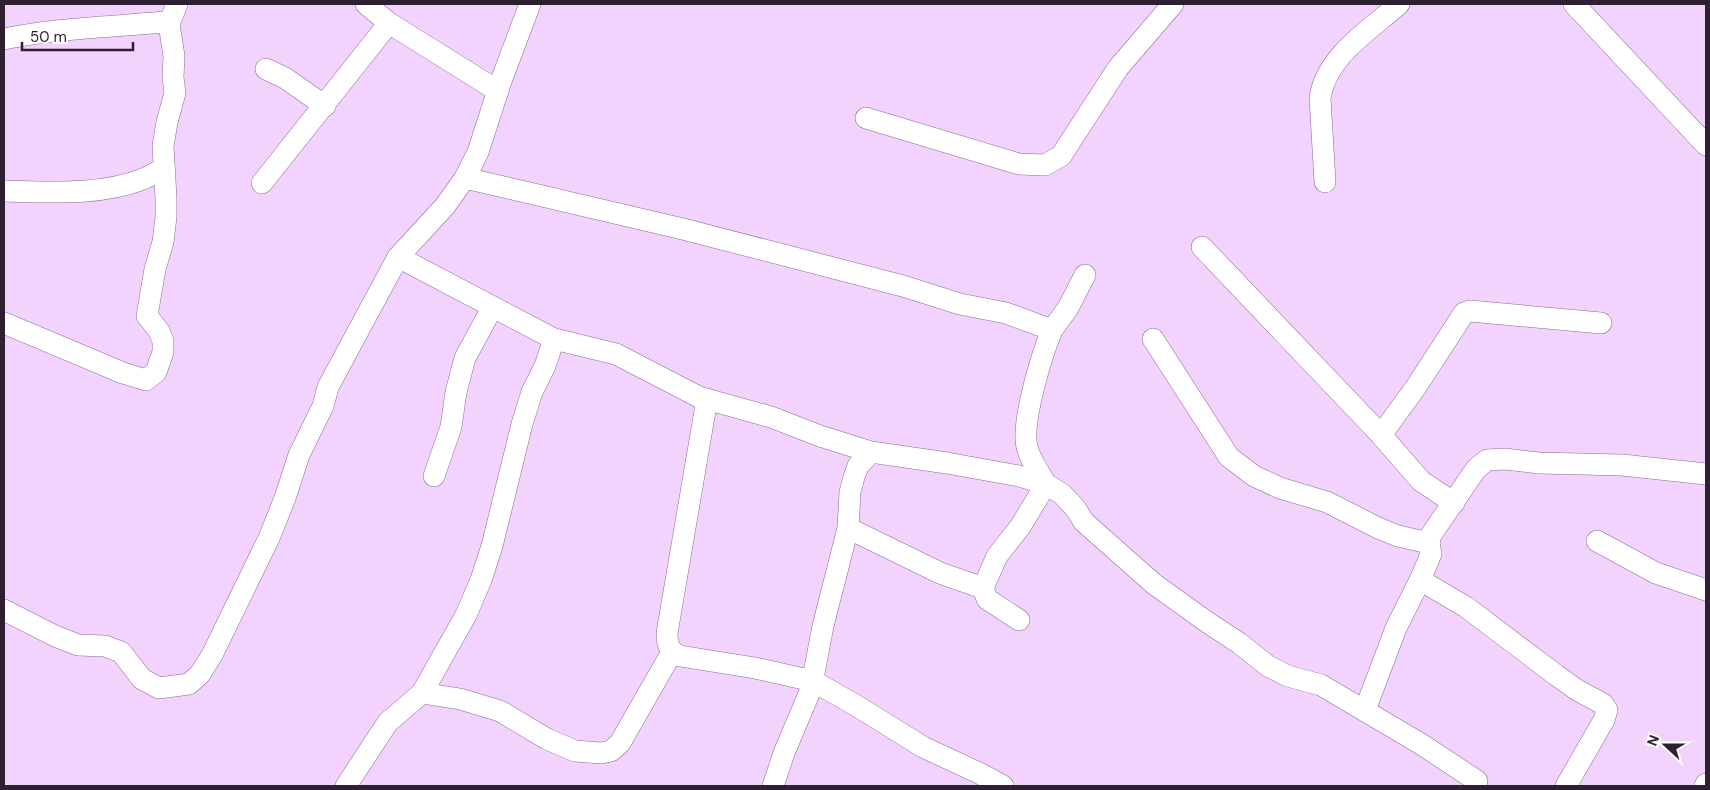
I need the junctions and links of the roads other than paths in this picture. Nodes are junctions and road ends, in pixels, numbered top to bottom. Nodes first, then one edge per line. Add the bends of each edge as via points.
1 (177, 4) edge
2 (366, 4) edge
3 (530, 4) edge
4 (1173, 4) edge
5 (1399, 4) edge
6 (1574, 4) edge
7 (390, 22) junction
8 (169, 24) junction
9 (4, 39) edge
10 (266, 69) dead end
11 (498, 91) junction
12 (324, 106) junction
13 (866, 118) dead end
14 (1704, 137) edge
15 (164, 168) junction
16 (465, 178) junction
17 (1325, 182) dead end
18 (262, 183) dead end
19 (4, 191) edge
20 (1202, 247) dead end
21 (398, 257) junction
22 (1085, 276) dead end
23 (492, 308) junction
24 (1601, 323) dead end
25 (4, 324) edge
26 (1052, 330) junction
27 (554, 339) junction
28 (1153, 339) dead end
29 (708, 399) junction
30 (1381, 435) junction
31 (871, 452) junction
32 (1706, 474) edge
33 (434, 476) dead end
34 (1046, 484) junction
35 (1454, 503) junction
36 (848, 528) junction
37 (1597, 541) dead end
38 (1429, 543) junction
39 (1420, 580) junction
40 (983, 588) junction
41 (1706, 590) edge
42 (4, 610) edge
43 (1019, 620) dead end
44 (672, 652) junction
45 (813, 681) junction
46 (422, 693) junction
47 (1365, 710) junction
48 (1477, 781) dead end
49 (346, 786) edge
50 (773, 786) edge
51 (1003, 786) edge
52 (1566, 786) edge

1 - 8 street
2 - 7 street
3 - 11 street
4 - 13 street via 1118,68 1062,156 1045,165 1020,164
5 - 17 street via 1341,54 1322,85
6 - 14 street
7 - 11 street
7 - 12 street
8 - 9 street via 107,26
8 - 15 street via 175,93 166,122
10 - 12 street via 286,78
11 - 16 street via 478,152
12 - 18 street
15 - 19 street via 143,179 110,188
15 - 25 street via 163,242 147,316 163,341 156,372 146,380 123,373
16 - 21 street via 445,206
16 - 26 street via 683,229 1006,314
20 - 30 street
21 - 23 street
21 - 42 street via 328,387 260,557 212,655 190,684 158,688 142,679 121,652 55,636
22 - 26 street
23 - 27 street
23 - 33 street via 465,358 451,427
24 - 30 street via 1470,311 1464,314
26 - 34 street via 1043,351 1026,429 1032,461
27 - 29 street via 616,354
27 - 46 street via 522,424 481,580 466,615
28 - 38 street via 1229,457 1254,476 1280,488 1327,502 1398,536
29 - 31 street
29 - 44 street via 667,633 667,644
30 - 35 street via 1421,480
31 - 34 street via 947,462
31 - 36 street via 858,466 854,477
32 - 35 street via 1622,465 1487,460 1476,469
34 - 40 street via 1020,527 997,556
34 - 47 street via 1062,494 1084,522 1154,584 1268,666 1288,676 1321,685
35 - 38 street via 1431,535
36 - 40 street via 940,574
36 - 45 street via 823,626
37 - 41 street via 1656,573
38 - 39 street via 1431,554
39 - 47 street via 1396,628
39 - 52 street via 1466,607 1528,656 1603,704 1607,710 1604,720
40 - 43 street via 987,599
44 - 45 street
44 - 46 street via 620,743 611,751 601,753 575,751 547,739 500,711 460,699
45 - 50 street
45 - 51 street via 923,747
46 - 49 street via 388,722
47 - 48 street

